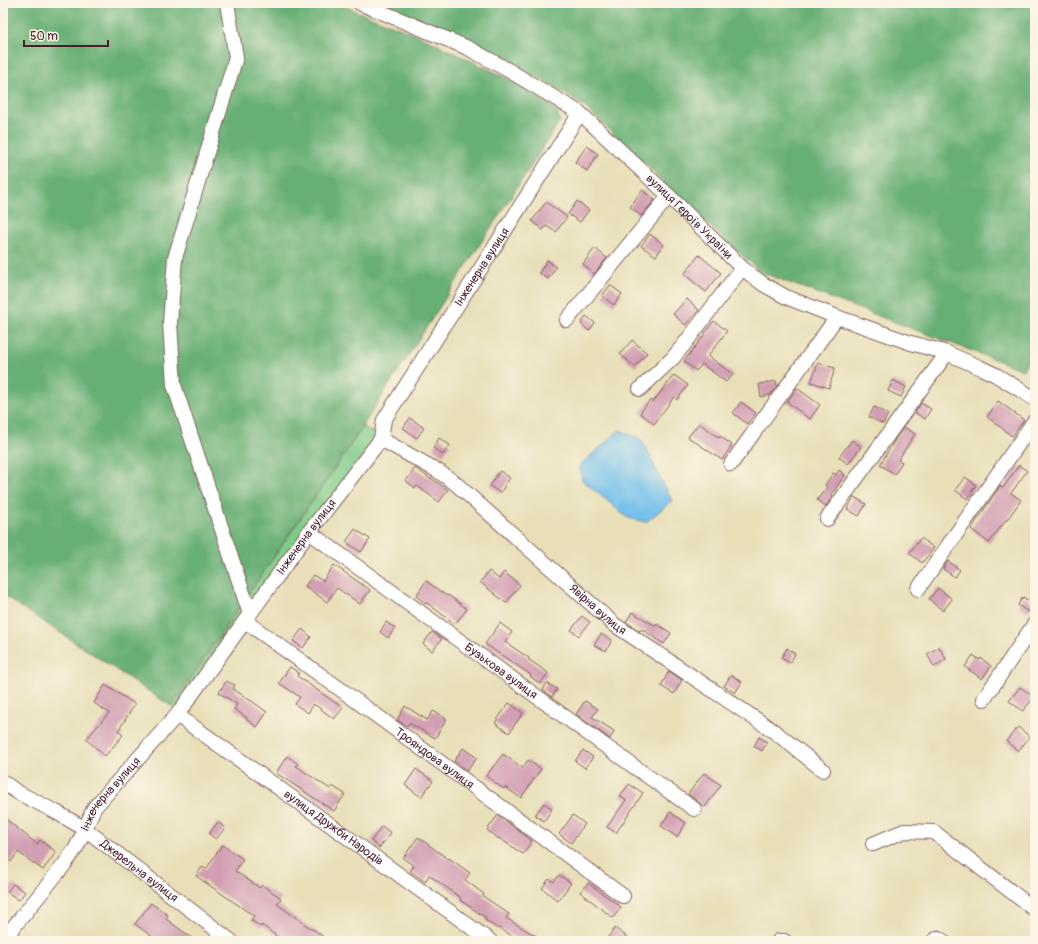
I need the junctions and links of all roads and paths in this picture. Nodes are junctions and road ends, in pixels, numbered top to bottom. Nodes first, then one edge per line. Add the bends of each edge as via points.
1 (227, 3) edge
2 (360, 3) edge
3 (580, 113) junction
4 (669, 196) junction
5 (742, 268) junction
6 (837, 317) junction
7 (567, 320) dead end
8 (947, 353) junction
9 (640, 389) dead end
10 (1035, 399) edge
11 (1035, 420) edge
12 (381, 439) junction
13 (731, 464) dead end
14 (827, 519) dead end
15 (309, 532) junction
16 (918, 589) dead end
17 (248, 618) junction
18 (1035, 623) edge
19 (984, 699) dead end
20 (177, 715) junction
21 (823, 770) dead end
22 (3, 782) edge
23 (694, 809) dead end
24 (85, 829) junction
25 (873, 844) dead end
26 (623, 896) dead end
27 (1035, 910) edge
28 (3, 940) edge
29 (231, 941) edge
30 (490, 941) edge
31 (779, 941) edge
32 (784, 941) edge
33 (934, 941) edge
34 (943, 941) edge

1 - 17 street via 236,57 175,258 170,323 174,385
2 - 3 street, вулиця Героїв України via 468,48
3 - 4 street, вулиця Героїв України
3 - 12 street, Інженерна вулиця via 384,420
4 - 5 street, вулиця Героїв України
4 - 7 street
5 - 6 street, вулиця Героїв України via 786,297
5 - 9 street via 673,358
6 - 8 street, вулиця Героїв України
6 - 13 street
8 - 10 street, вулиця Героїв України via 996,375
8 - 14 street
11 - 16 street
12 - 15 street, Інженерна вулиця
12 - 21 street, Явірна вулиця via 455,483 615,625 776,732
15 - 17 street, Інженерна вулиця
15 - 23 street, Бузькова вулиця
17 - 20 street, Інженерна вулиця
17 - 26 street, Трояндова вулиця via 347,694
18 - 19 street
20 - 24 street, Інженерна вулиця via 94,808
20 - 30 street, вулиця Дружби Народів
22 - 24 street, Джерельна вулиця
24 - 28 street, Інженерна вулиця via 64,865
24 - 29 street, Джерельна вулиця
25 - 27 street via 904,831 934,832
31 - 32 street
33 - 34 street via 938,938

